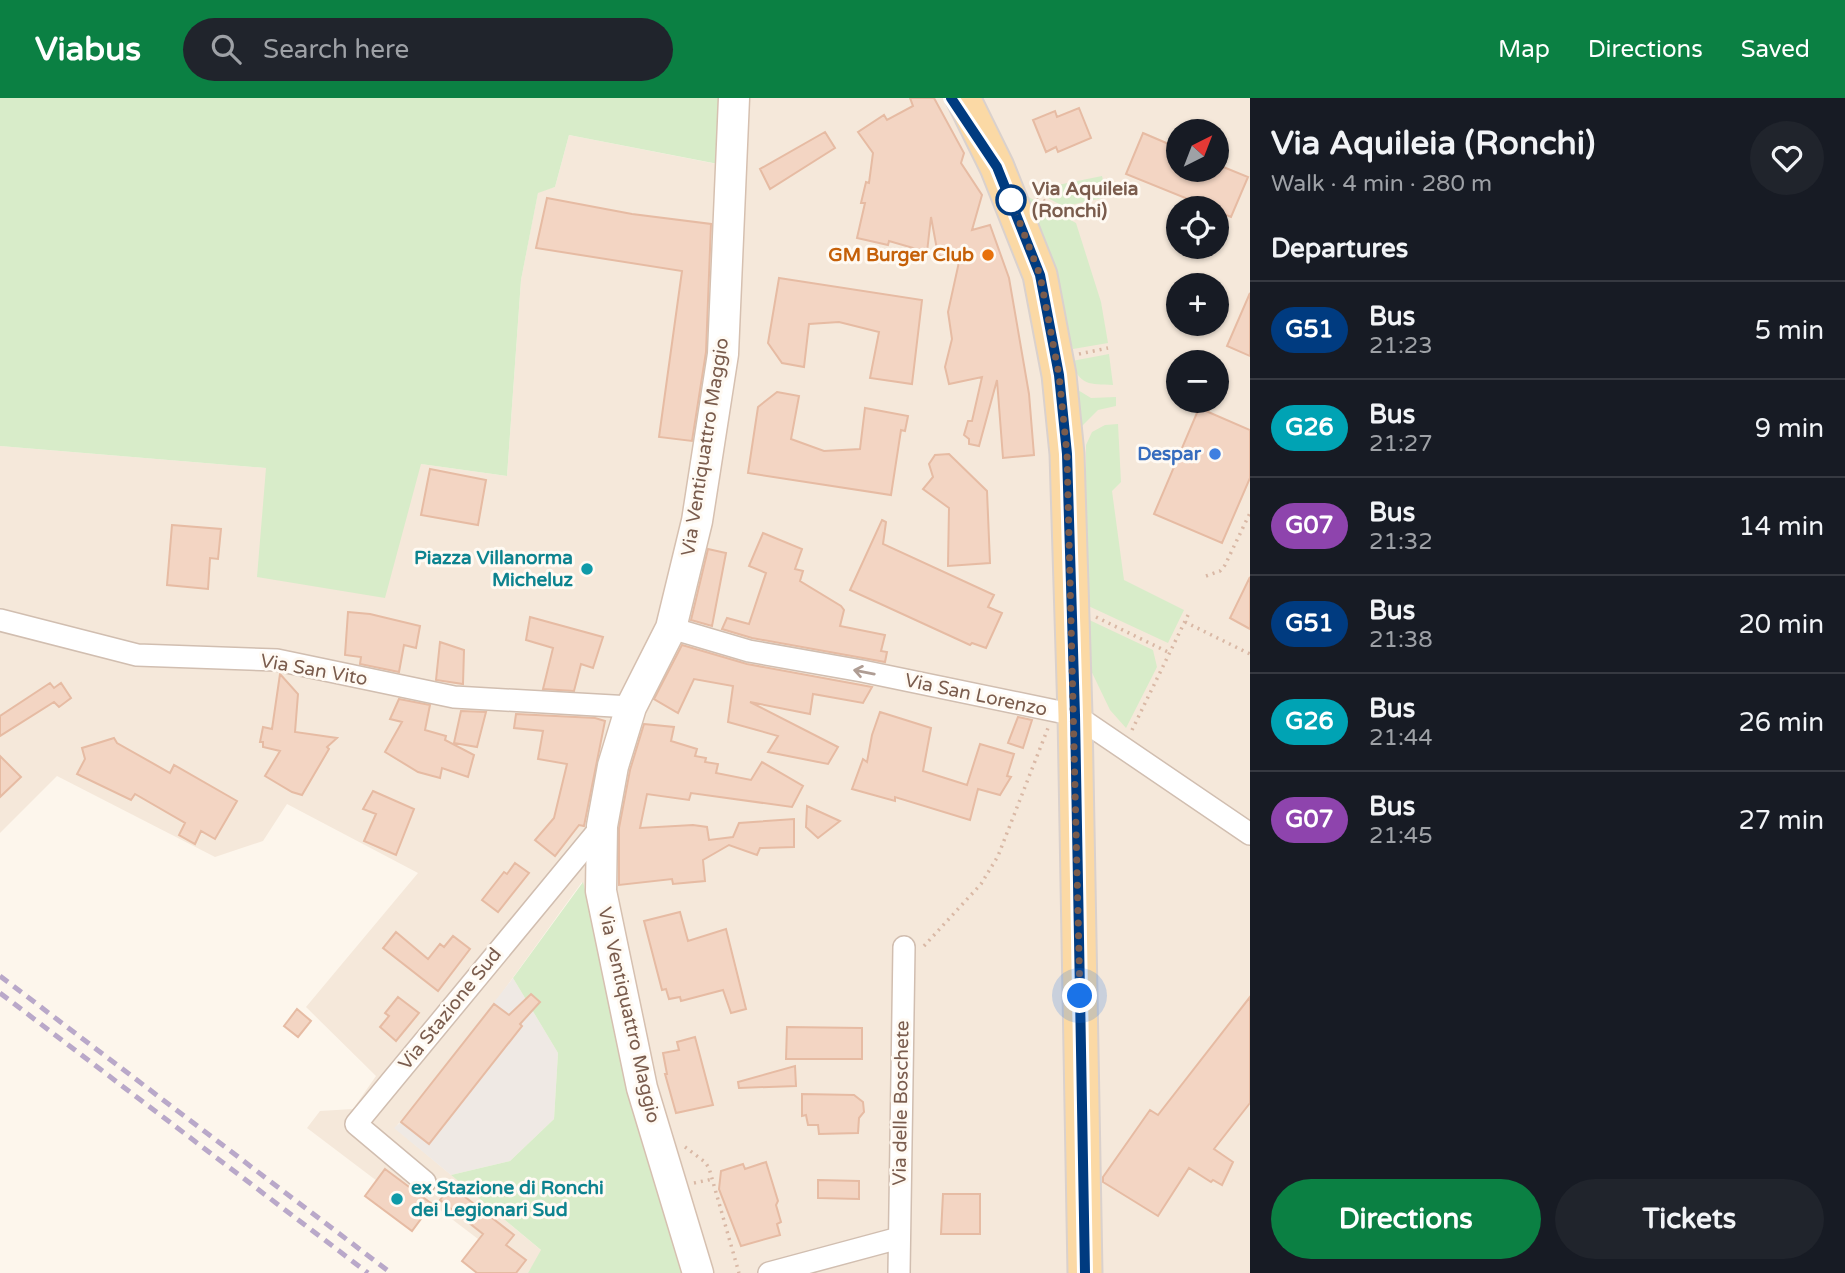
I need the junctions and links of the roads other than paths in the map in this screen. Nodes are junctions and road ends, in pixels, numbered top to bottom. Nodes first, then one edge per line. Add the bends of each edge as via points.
1 (734, 98) edge
2 (951, 98) edge
3 (963, 98) edge
4 (1000, 173) junction
5 (0, 620) edge
6 (671, 628) junction
7 (631, 707) junction
8 (1064, 713) junction
9 (602, 825) junction
10 (1250, 834) edge
11 (904, 958) road end
12 (425, 1182) dead end
13 (899, 1238) junction
14 (698, 1273) edge
15 (769, 1273) edge
16 (900, 1273) edge
17 (1085, 1273) edge

1 - 6 street, Via Ventiquattro Maggio via 723,354 698,521
2 - 4 main road
3 - 4 main road
4 - 8 main road via 1040,275 1059,375 1067,454 1071,605
5 - 7 street, Via San Vito via 137,655 277,660 454,697
6 - 7 street, Via Ventiquattro Maggio
8 -> 6 street, Via San Lorenzo via 749,651
7 - 9 street, Via Ventiquattro Maggio
8 - 10 street, Via San Lorenzo
8 - 17 main road
9 - 12 street, Via Stazione Sud via 356,1124
9 - 14 street, Via Ventiquattro Maggio via 601,891 639,1075
11 - 13 street, Via delle Boschete
13 - 15 street
13 - 16 street, Via delle Boschete

